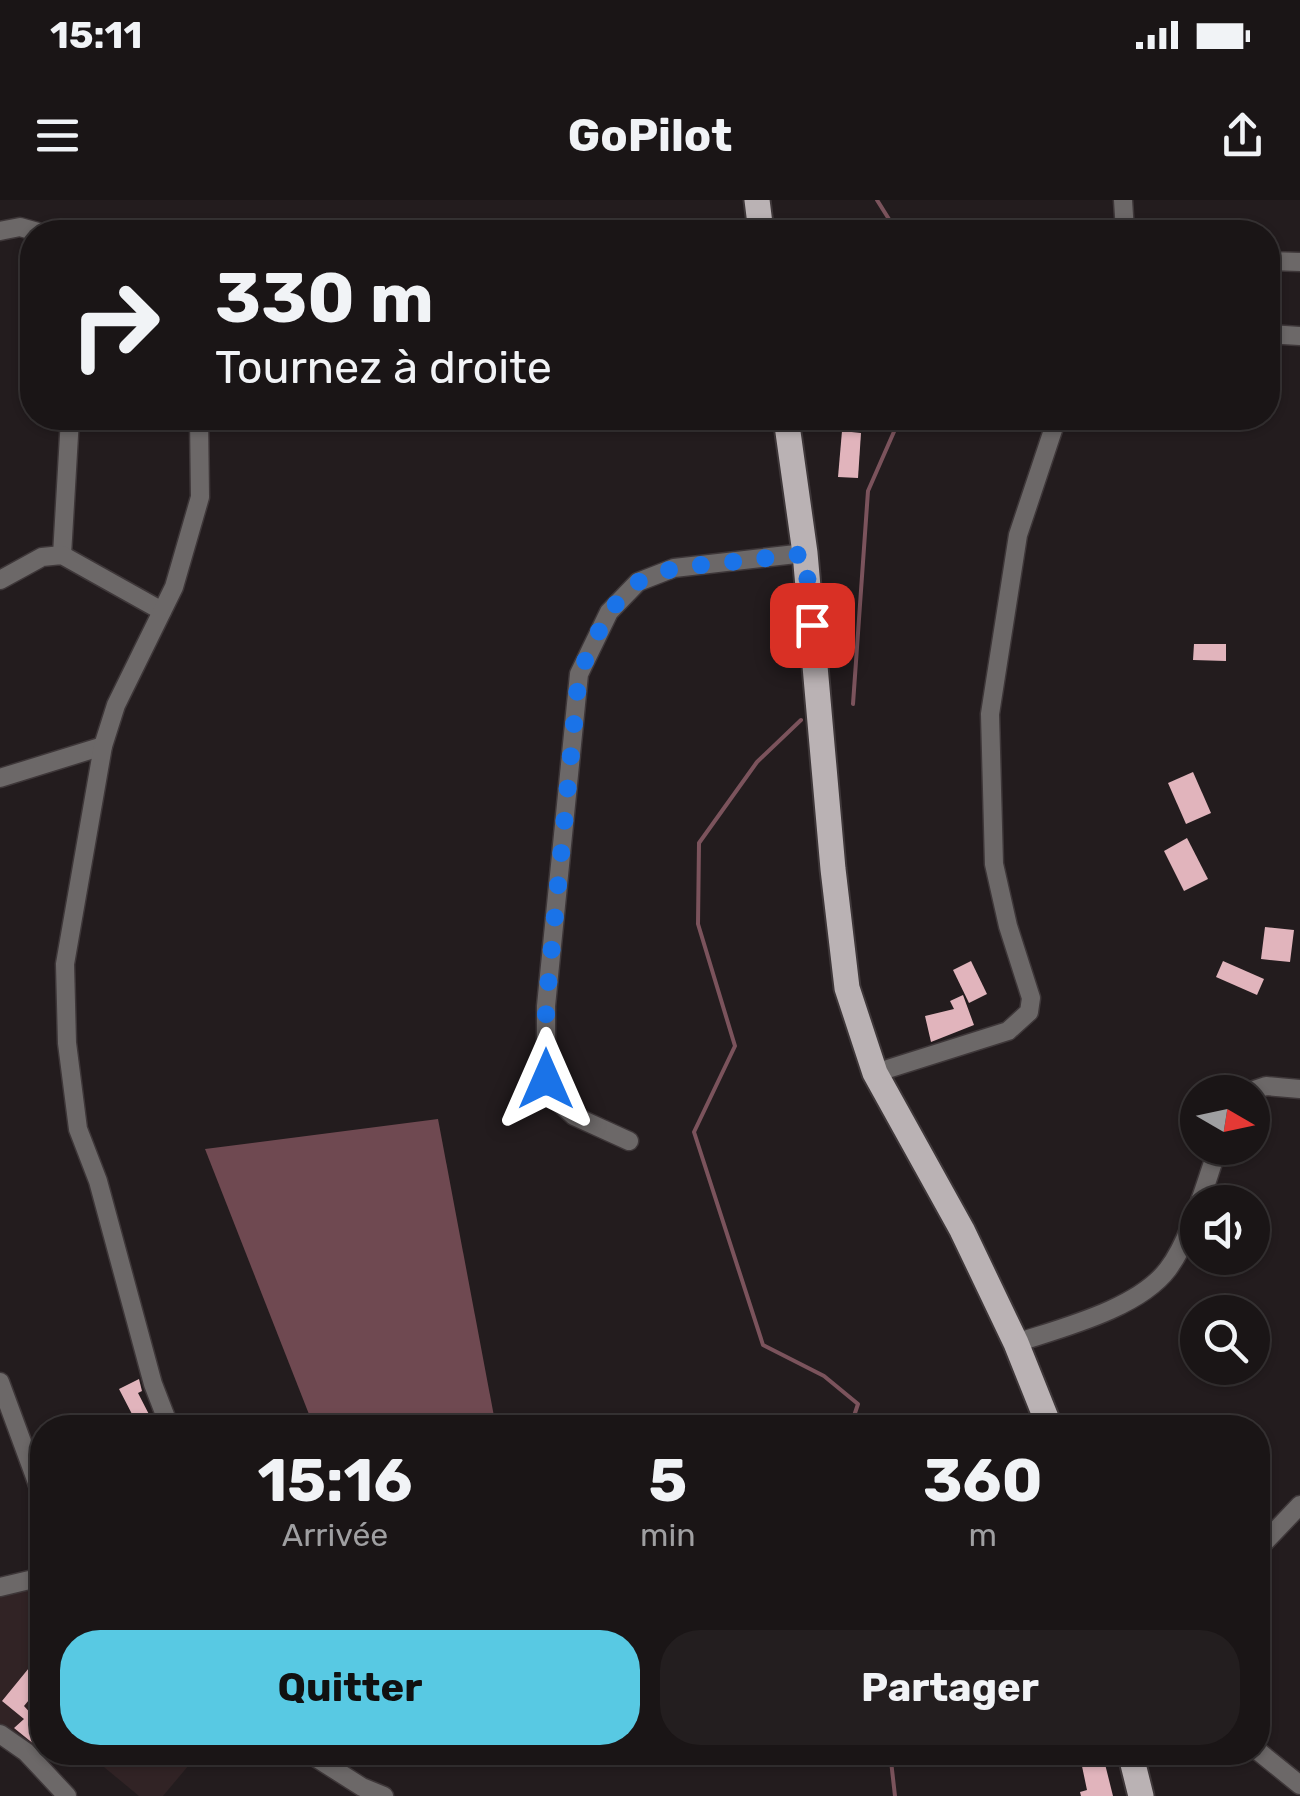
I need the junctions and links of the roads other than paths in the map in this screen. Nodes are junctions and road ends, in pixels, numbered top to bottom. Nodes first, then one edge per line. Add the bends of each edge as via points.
1 (69, 430) edge
2 (198, 430) edge
3 (788, 430) edge
4 (1053, 430) edge
5 (805, 554) junction
6 (62, 555) junction
7 (0, 580) edge
8 (162, 611) junction
9 (103, 746) junction
10 (0, 778) edge
11 (876, 1073) junction
12 (1270, 1086) edge
13 (1300, 1089) edge
14 (629, 1141) dead end
15 (1211, 1165) edge
16 (1016, 1344) junction
17 (0, 1382) edge
18 (165, 1415) edge
19 (1045, 1415) edge
20 (30, 1463) edge
21 (1300, 1505) edge
22 (1270, 1536) edge
23 (30, 1580) edge
24 (0, 1587) edge
25 (0, 1734) edge
26 (30, 1756) edge
27 (1270, 1761) edge
28 (38, 1765) edge
29 (324, 1765) edge
30 (1133, 1765) edge
31 (1300, 1786) edge
32 (358, 1792) edge
33 (67, 1796) edge
34 (384, 1796) edge
35 (1140, 1796) edge

1 - 6 street
2 - 8 street via 200,497
3 - 5 main road
4 - 11 street via 1018,535 990,714 994,864 1031,998 1029,1012 1008,1031
5 - 11 main road via 847,988
5 - 14 street via 674,568 638,582 608,612 579,674 546,1006 546,1079 551,1094 574,1116
6 - 7 street
6 - 8 street
8 - 9 street
9 - 10 street
9 - 18 street via 65,964 67,1042 78,1129
11 - 16 main road
12 - 13 street
15 - 16 street via 1167,1271 1134,1297
16 - 19 main road
17 - 20 street
21 - 22 street
23 - 24 street
25 - 26 street
27 - 31 street
28 - 33 street
29 - 32 street
30 - 35 main road
32 - 34 street

